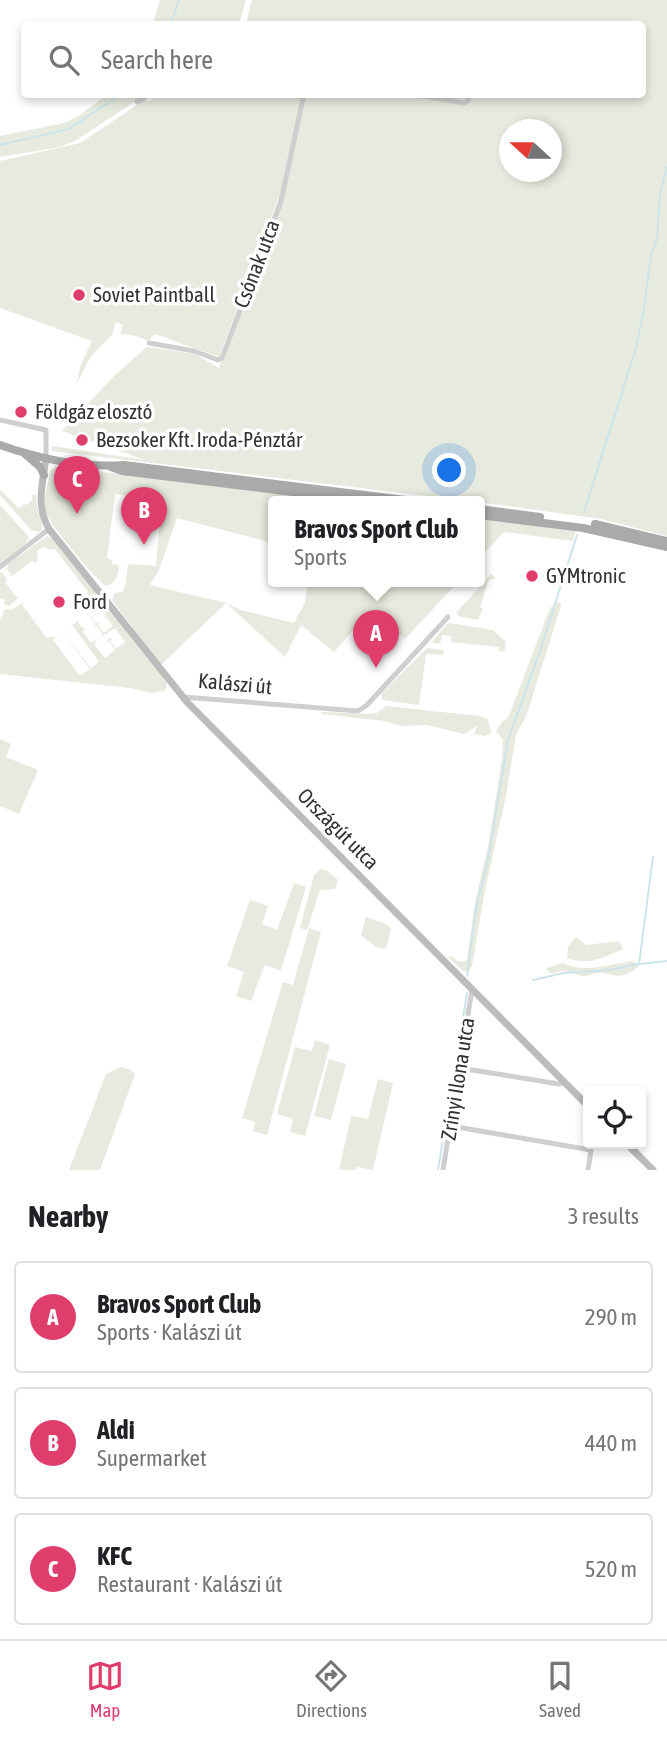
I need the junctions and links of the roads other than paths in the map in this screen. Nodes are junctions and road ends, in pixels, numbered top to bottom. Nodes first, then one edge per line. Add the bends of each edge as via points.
1 (144, 98) edge
2 (303, 98) edge
3 (435, 98) edge
4 (469, 98) edge
5 (137, 102) dead end
6 (149, 343) dead end
7 (0, 420) edge
8 (0, 445) edge
9 (23, 452) junction
10 (46, 459) junction
11 (108, 466) junction
12 (44, 475) junction
13 (325, 496) edge
14 (373, 496) edge
15 (485, 510) edge
16 (485, 516) edge
17 (49, 529) junction
18 (667, 541) edge
19 (667, 547) edge
20 (0, 567) edge
21 (448, 617) dead end
22 (183, 697) junction
23 (470, 987) junction
24 (460, 1068) junction
25 (565, 1082) junction
26 (583, 1101) edge
27 (451, 1126) junction
28 (583, 1146) edge
29 (592, 1149) edge
30 (631, 1149) edge
31 (443, 1170) edge
32 (588, 1170) edge
33 (653, 1170) edge

1 - 5 street
2 - 6 street, Csónak utca via 281,201 222,358
3 - 4 street via 464,103
7 - 10 street via 46,430
8 - 9 main road
9 - 10 main road
9 - 12 main road
10 - 11 main road
10 - 12 main road, Kalászi út
11 - 13 main road
11 - 14 main road
12 - 17 main road, Kalászi út via 40,509
15 - 18 main road via 604,526
16 - 19 main road via 583,528
17 - 20 street
17 - 22 main road, Kalászi út
21 - 22 street, Kalászi út via 358,711
22 - 23 main road, Országút utca
23 - 24 street, Zrínyi Ilona utca
23 - 25 main road, Országút utca
24 - 25 street
24 - 27 street, Zrínyi Ilona utca
25 - 26 main road, Országút utca
27 - 28 street
27 - 31 street, Zrínyi Ilona utca
29 - 32 street
30 - 33 main road

